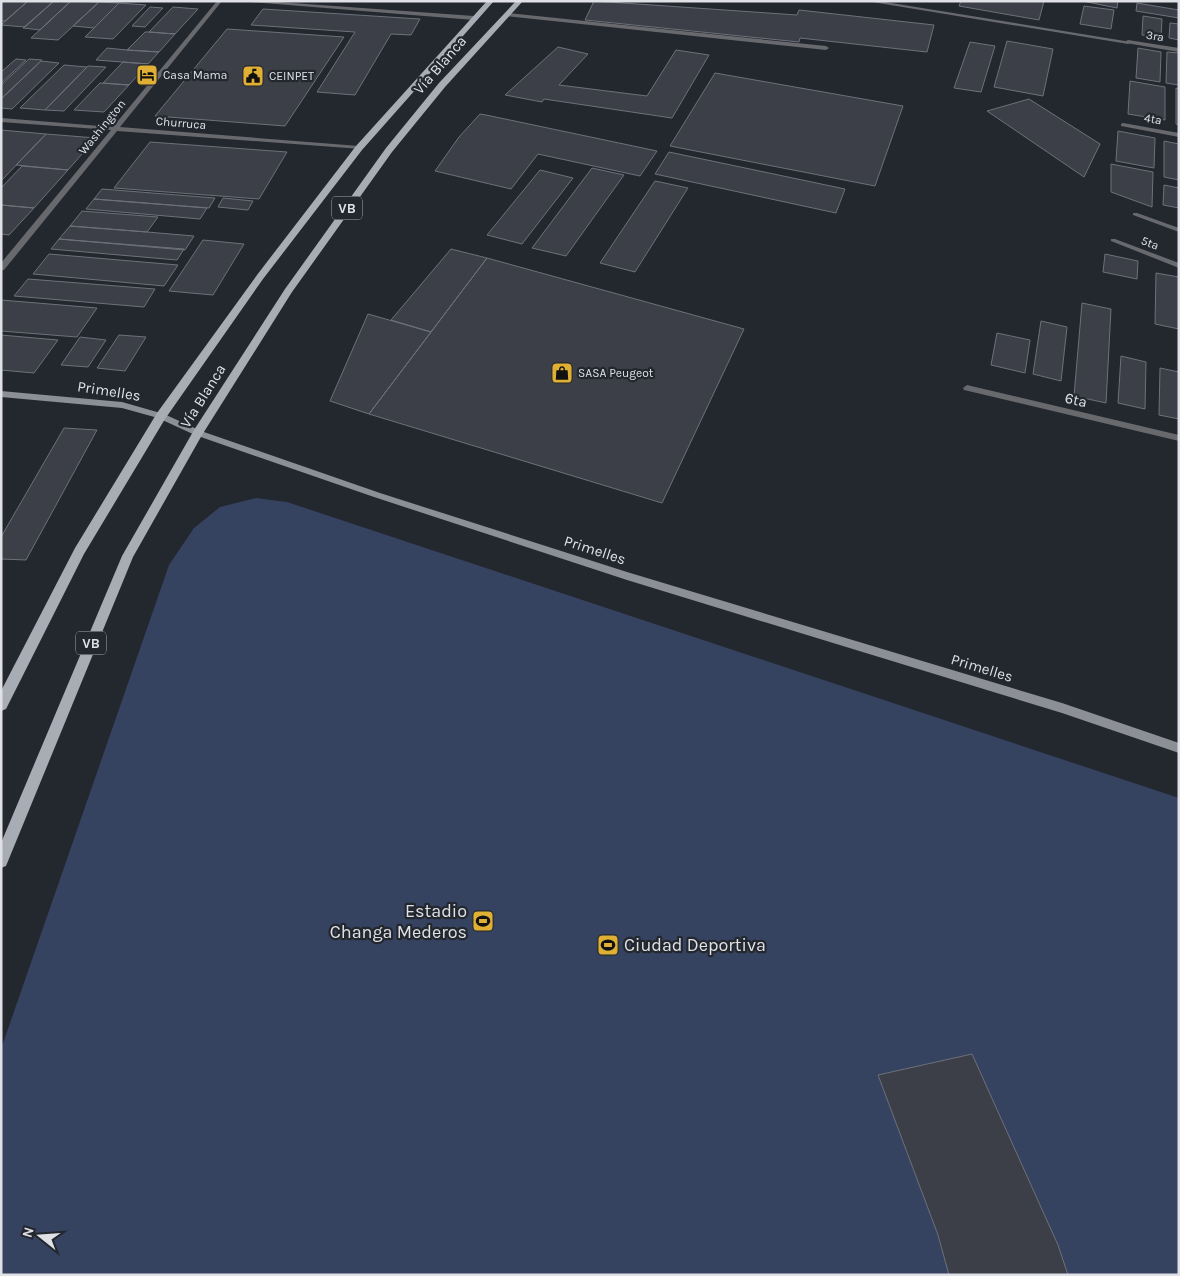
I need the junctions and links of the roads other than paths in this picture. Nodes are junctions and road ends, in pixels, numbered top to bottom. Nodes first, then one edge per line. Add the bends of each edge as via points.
1 (220, 1) edge
2 (240, 1) edge
3 (491, 1) edge
4 (520, 1) edge
5 (868, 1) edge
6 (507, 14) junction
7 (474, 18) junction
8 (826, 48) dead end
9 (1179, 50) edge
10 (1, 120) edge
11 (1123, 125) dead end
12 (115, 129) junction
13 (1179, 136) edge
14 (359, 148) junction
15 (1135, 214) dead end
16 (1179, 230) edge
17 (1113, 240) dead end
18 (1179, 266) edge
19 (1, 268) edge
20 (967, 388) dead end
21 (1, 394) edge
22 (161, 416) junction
23 (198, 433) junction
24 (1179, 438) edge
25 (1, 705) edge
26 (1179, 748) edge
27 (1, 861) edge

1 - 12 street, Washington
2 - 7 street
3 - 7 main road, Vía Blanca / VB
4 - 6 main road, Vía Blanca / VB
5 - 9 street, 3ra
6 - 8 street
6 - 23 main road, Vía Blanca / VB via 442,85 389,150 288,291
7 - 14 main road, Vía Blanca / VB
10 - 12 street, Churruca
11 - 13 street, 4ta
12 - 14 street, Churruca
12 - 19 street, Washington
14 - 22 main road, Vía Blanca / VB via 260,277
15 - 16 street, 5ta
17 - 18 street, 5ta
20 - 24 street, 6ta
21 - 22 main road, Primelles via 122,405
22 - 23 main road, Primelles
22 - 25 main road, Vía Blanca / VB via 79,551
23 - 26 main road, Primelles via 628,576 1062,708
23 - 27 main road, Vía Blanca / VB via 128,556

